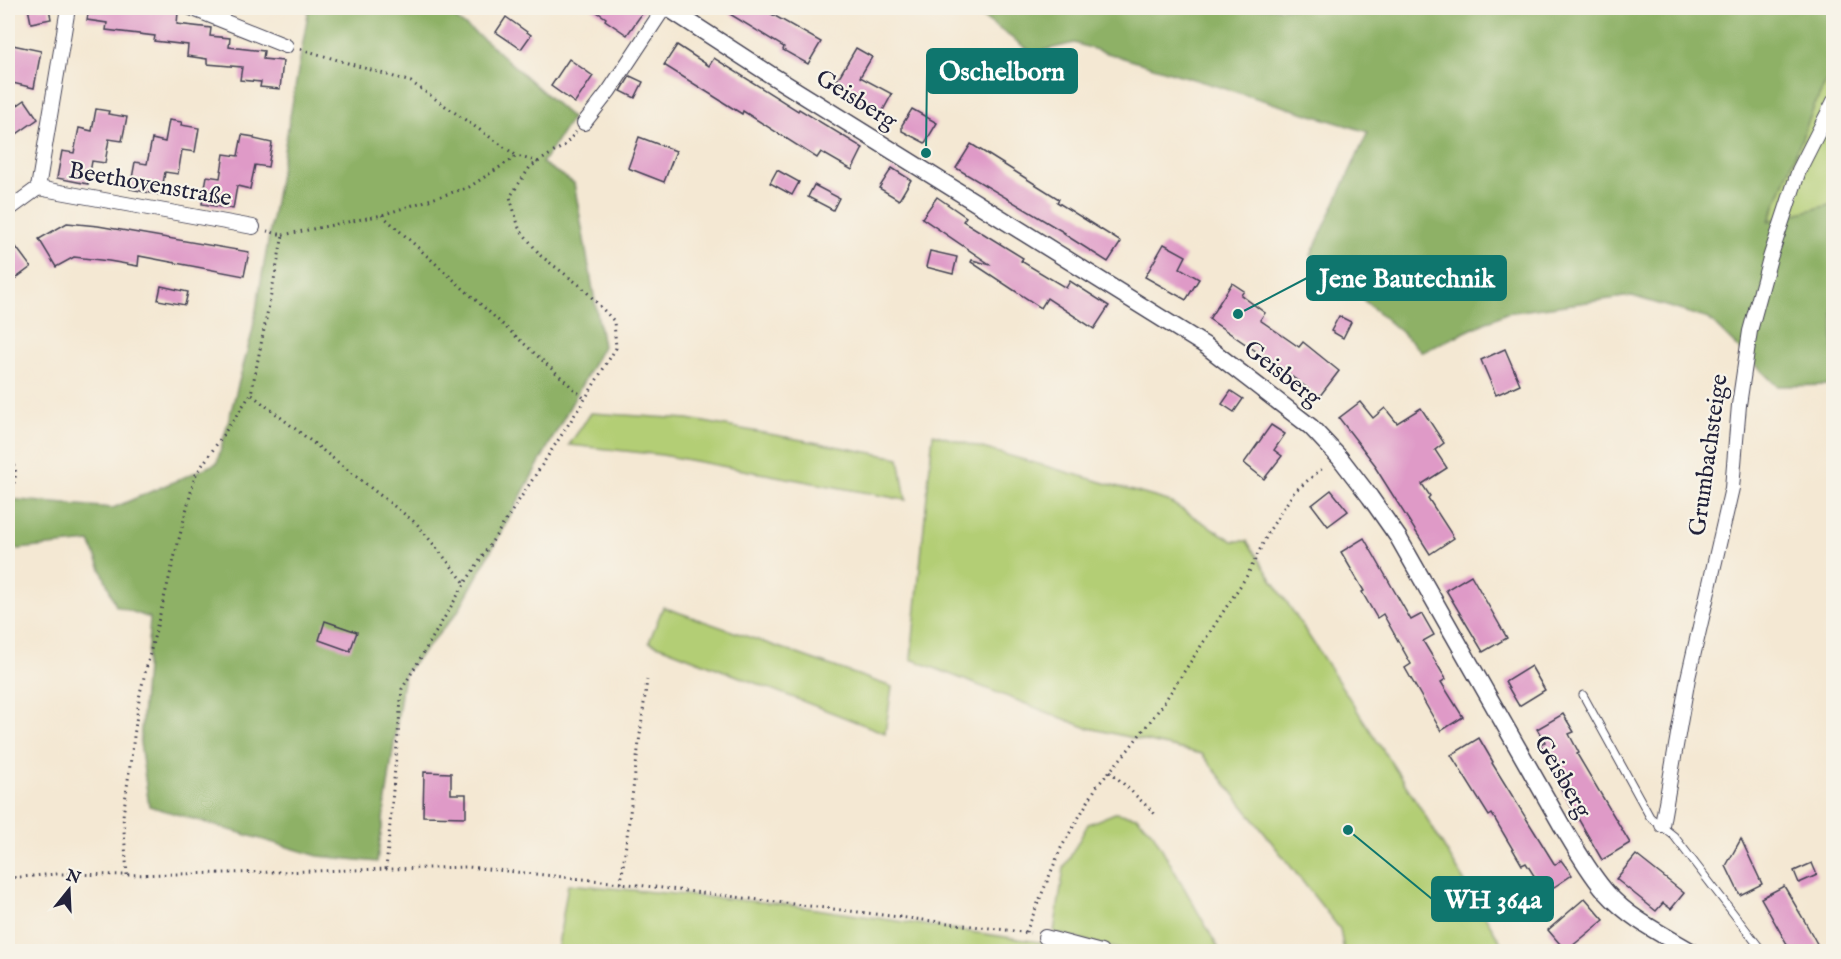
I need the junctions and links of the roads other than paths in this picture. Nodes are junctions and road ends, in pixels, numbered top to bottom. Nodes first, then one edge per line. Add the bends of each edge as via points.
1 (68, 8) edge
2 (191, 8) edge
3 (666, 8) edge
4 (286, 46) road end
5 (1833, 101) edge
6 (584, 123) road end
7 (38, 188) junction
8 (8, 210) edge
9 (253, 227) road end
10 (1583, 695) dead end
11 (1662, 825) junction
12 (1045, 937) road end
13 (1101, 951) edge
14 (1692, 951) edge
15 (1763, 951) edge

1 - 7 street
2 - 4 street
3 - 6 street
3 - 14 street, Geisberg via 1206,346 1311,427 1340,458 1398,537 1562,826 1606,892 1649,927
5 - 11 street, Grumbachsteige via 1799,170 1750,331 1732,488 1688,678
7 - 8 street
7 - 9 street, Beethovenstraße
10 - 11 lane via 1650,817
11 - 15 lane
12 - 13 street

